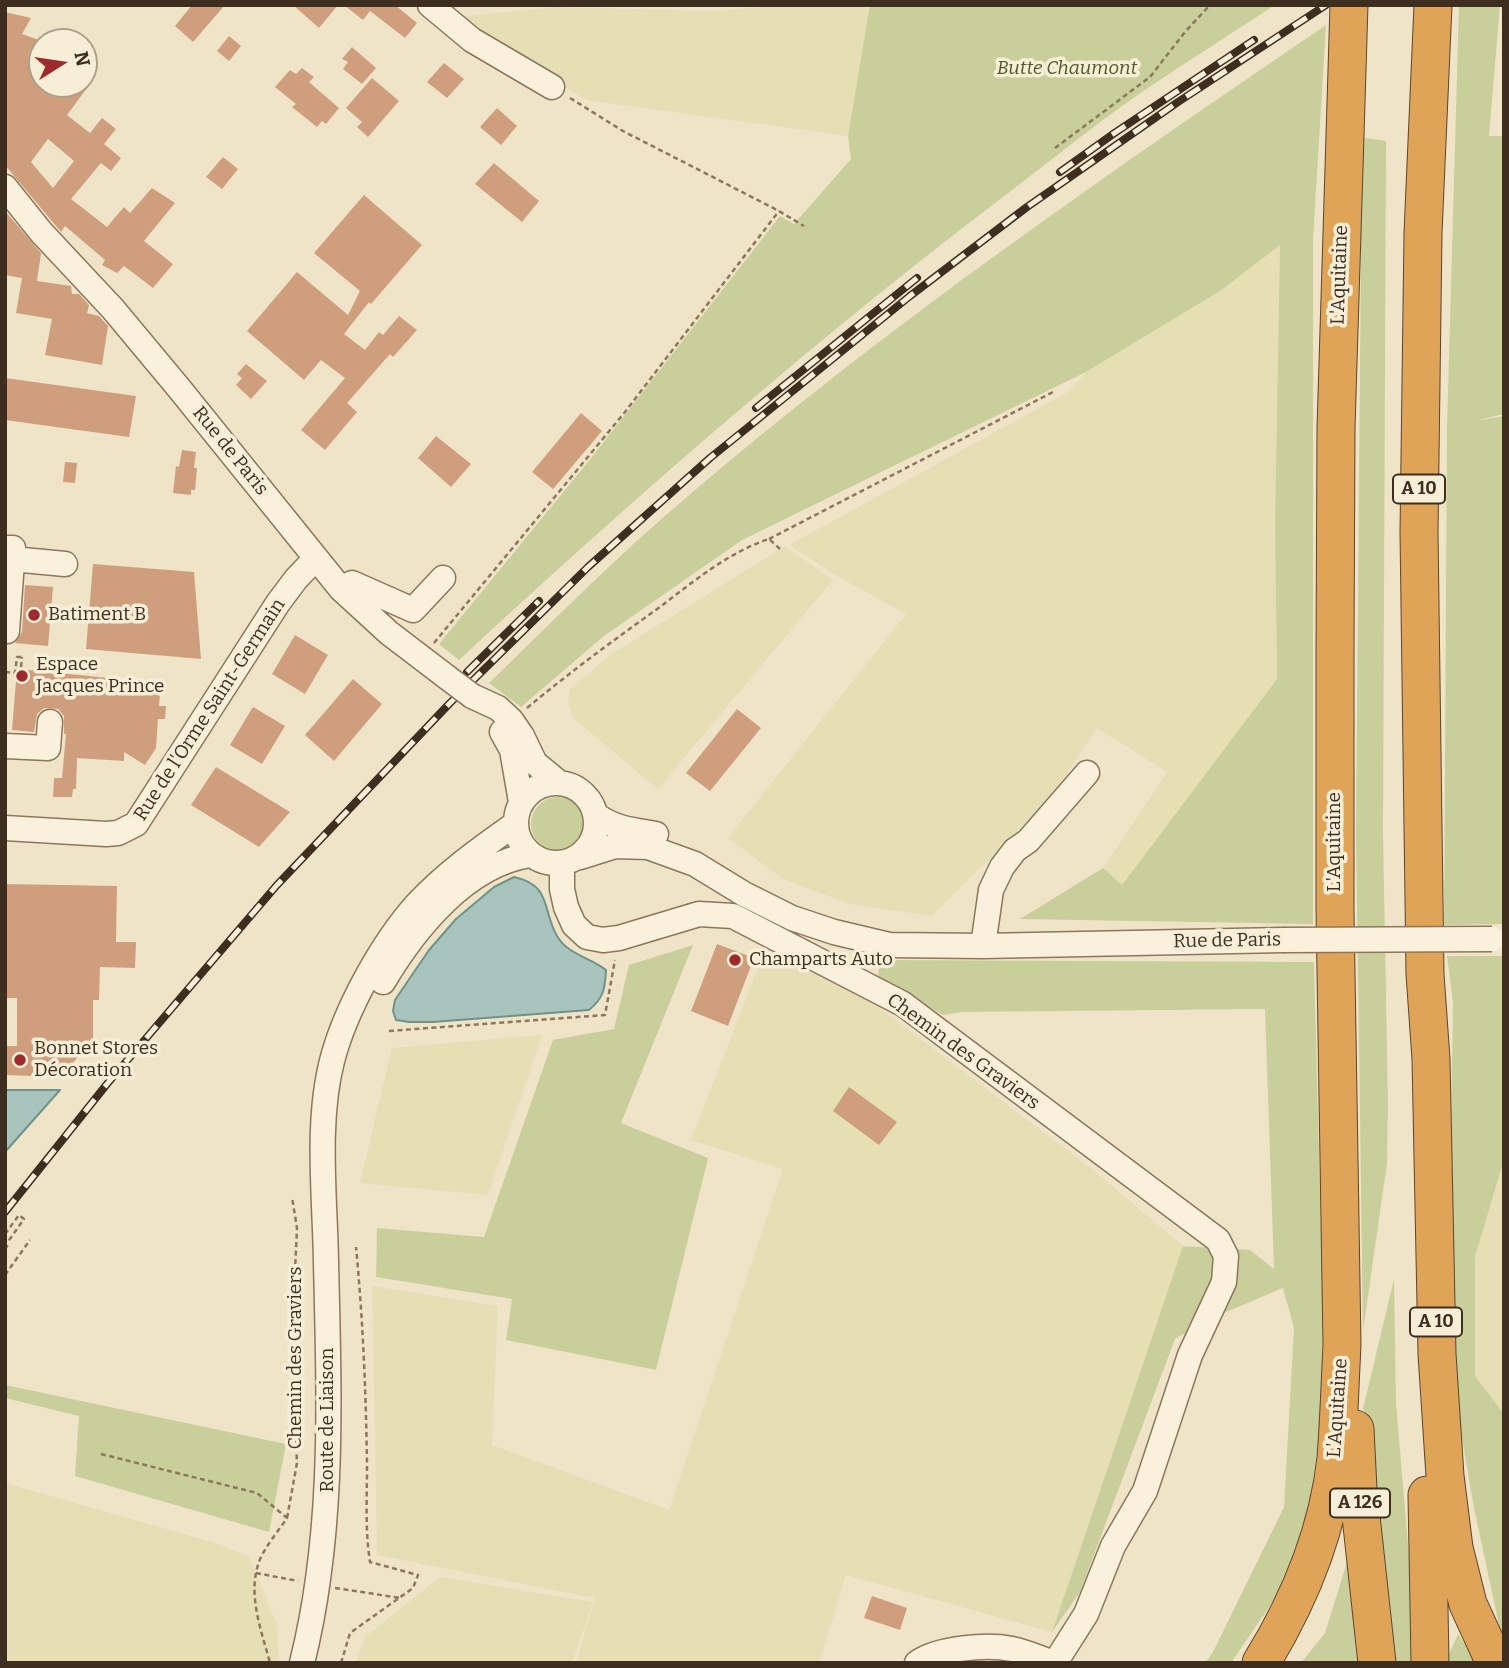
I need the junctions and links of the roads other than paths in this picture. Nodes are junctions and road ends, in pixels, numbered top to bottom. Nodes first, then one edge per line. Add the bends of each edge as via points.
1 (430, 5) edge
2 (1349, 5) edge
3 (1433, 5) edge
4 (552, 87) road end
5 (5, 187) edge
6 (8, 553) edge
7 (316, 558) junction
8 (65, 564) dead end
9 (443, 578) dead end
10 (341, 589) junction
11 (5, 631) edge
12 (472, 696) junction
13 (50, 722) dead end
14 (5, 746) edge
15 (1087, 773) dead end
16 (558, 782) junction
17 (518, 813) junction
18 (596, 815) junction
19 (5, 828) edge
20 (530, 855) junction
21 (571, 860) junction
22 (1498, 939) edge
23 (949, 946) junction
24 (983, 946) junction
25 (1425, 974) junction
26 (324, 1175) junction
27 (1342, 1345) junction
28 (302, 1663) edge
29 (917, 1663) edge
30 (1054, 1663) edge
31 (1261, 1663) edge
32 (1377, 1663) edge
33 (1430, 1663) edge
34 (1495, 1663) edge

1 - 4 street via 472,40
2 - 27 highway, L'Aquitaine via 1336,428 1335,910
3 - 25 highway, A 10 via 1420,425
5 - 7 street, Rue de Paris via 113,310
6 - 8 street
6 - 11 street
7 - 10 street, Rue de Paris
7 - 19 street, Rue de l'Orme Saint-Germain via 278,603 136,824 106,834
9 - 10 street via 413,610 352,583
10 - 12 street, Rue de Paris, bridge via 389,633
12 - 16 street, Rue de Paris via 511,720 535,763
12 - 17 street, Rue de Paris via 512,750
13 - 14 street via 48,748
15 - 24 street via 1002,867 990,890
16 - 17 street via 531,791
16 - 18 street via 584,793
17 - 20 street via 520,841
17 - 26 street, Route de Liaison via 416,905 378,957 332,1061 324,1112
18 - 21 street via 594,838
18 - 23 street, Rue de Paris via 621,829 657,834 704,852 794,902 840,920
20 - 21 street via 545,862
20 - 26 street, Route de Liaison via 513,857 466,884 429,918 394,963 367,1009 346,1063 333,1110
21 - 23 street, Rue de Paris via 615,846 648,847 695,864 792,918 834,932 889,945
21 - 30 street, Chemin des Graviers via 562,889 574,925 587,937 619,937 699,914 733,916 903,1004 1218,1240 1226,1256 1224,1282 1191,1354 1144,1491 1113,1546 1086,1614
22 - 24 street, Rue de Paris, bridge
23 - 24 street, Rue de Paris
25 - 33 highway via 1416,1022
25 - 34 highway, A 10 via 1445,1476 1454,1548 1468,1604
26 - 28 street, Route de Liaison via 330,1456 317,1586
27 - 31 highway, L'Aquitaine via 1335,1460 1326,1508 1312,1562
27 - 32 highway, A 126 via 1352,1380
29 - 30 street via 965,1648 1011,1648

